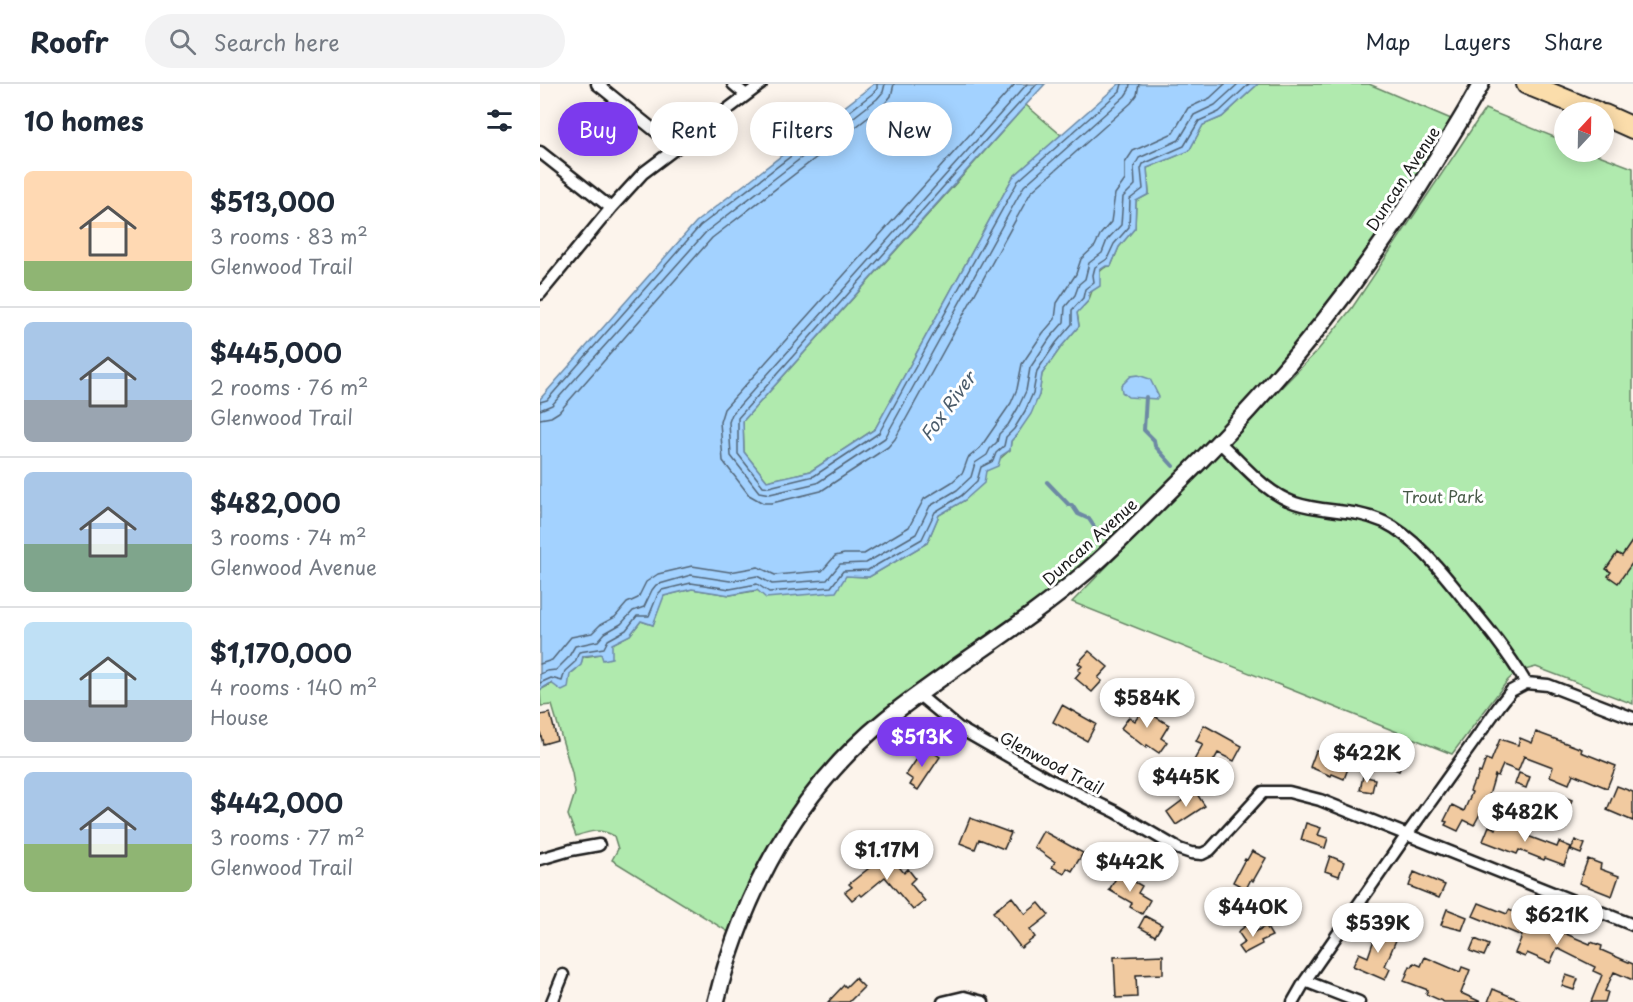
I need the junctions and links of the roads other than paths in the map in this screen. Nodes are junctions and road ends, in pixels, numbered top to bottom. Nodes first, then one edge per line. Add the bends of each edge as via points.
1 (597, 84) edge
2 (733, 84) edge
3 (761, 84) edge
4 (1481, 84) edge
5 (1527, 84) edge
6 (746, 95) junction
7 (736, 102) edge
8 (1571, 102) edge
9 (1614, 120) edge
10 (650, 127) edge
11 (1632, 127) edge
12 (540, 152) edge
13 (664, 156) edge
14 (611, 208) junction
15 (540, 294) edge
16 (1220, 443) junction
17 (1526, 683) junction
18 (919, 695) junction
19 (1633, 718) edge
20 (1406, 836) junction
21 (599, 845) dead end
22 (540, 859) edge
23 (1633, 925) edge
24 (563, 975) dead end
25 (1305, 981) junction
26 (552, 1002) edge
27 (716, 1002) edge
28 (943, 1002) edge
29 (983, 1002) edge
30 (1293, 1002) edge
31 (1359, 1002) edge

1 - 10 street
2 - 6 street
3 - 6 street
4 - 16 street, Duncan Avenue via 1407,208 1346,295
5 - 8 highway
6 - 7 street
9 - 11 highway
12 - 14 street
13 - 14 street
14 - 15 street
16 - 17 street via 1283,498 1315,508 1365,515 1392,527 1445,576 1505,648
16 - 18 street, Duncan Avenue via 1088,570
17 - 19 street via 1548,685
17 - 20 street via 1507,695
18 - 20 street, Glenwood Trail via 959,728 1191,853 1210,850 1258,796 1275,791 1309,796
18 - 27 street, Duncan Avenue via 850,752 787,831 746,909
20 - 23 street
20 - 25 street
21 - 22 street
24 - 26 street
25 - 30 street
25 - 31 street
28 - 29 street via 964,997

